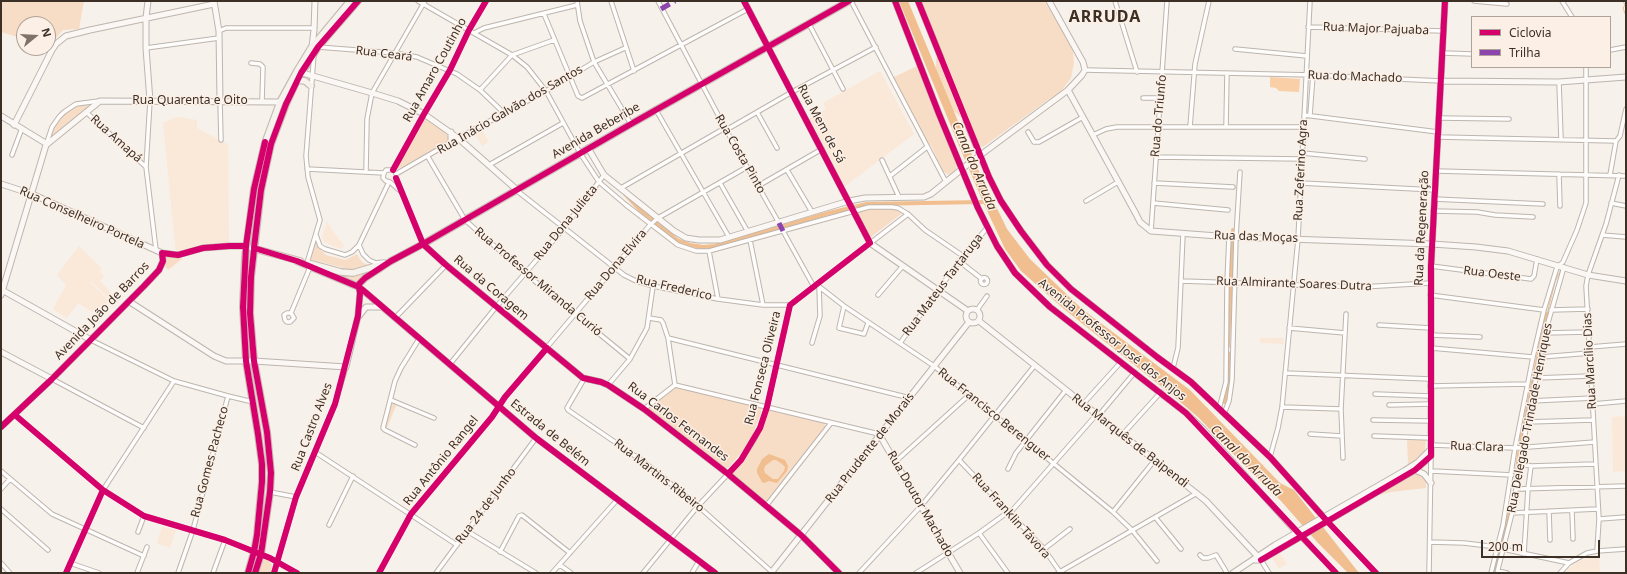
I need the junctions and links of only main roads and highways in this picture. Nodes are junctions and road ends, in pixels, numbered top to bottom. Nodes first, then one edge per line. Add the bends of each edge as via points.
1 (350, 1) edge
2 (358, 1) edge
3 (850, 1) edge
4 (315, 49) junction
5 (299, 72) junction
6 (297, 80) junction
7 (311, 86) road end
8 (246, 246) junction
9 (254, 248) junction
10 (391, 261) junction
11 (308, 265) junction
12 (248, 573) edge
13 (255, 573) edge

1 - 4 main road via 322,35
2 - 4 main road
3 - 10 main road, Avenida Beberibe
4 - 5 main road
5 - 6 main road
5 - 8 main road via 280,102 270,126 259,163
6 - 7 main road via 305,81
6 - 9 main road via 271,144 261,190
8 - 9 main road
8 - 12 main road via 243,307 246,361 262,464 254,552
9 - 11 main road
9 - 13 main road via 250,313 254,361 270,456 270,492
10 - 11 main road, Avenida Beberibe via 353,273
10 - 11 main road, Avenida Beberibe via 365,278 359,287

